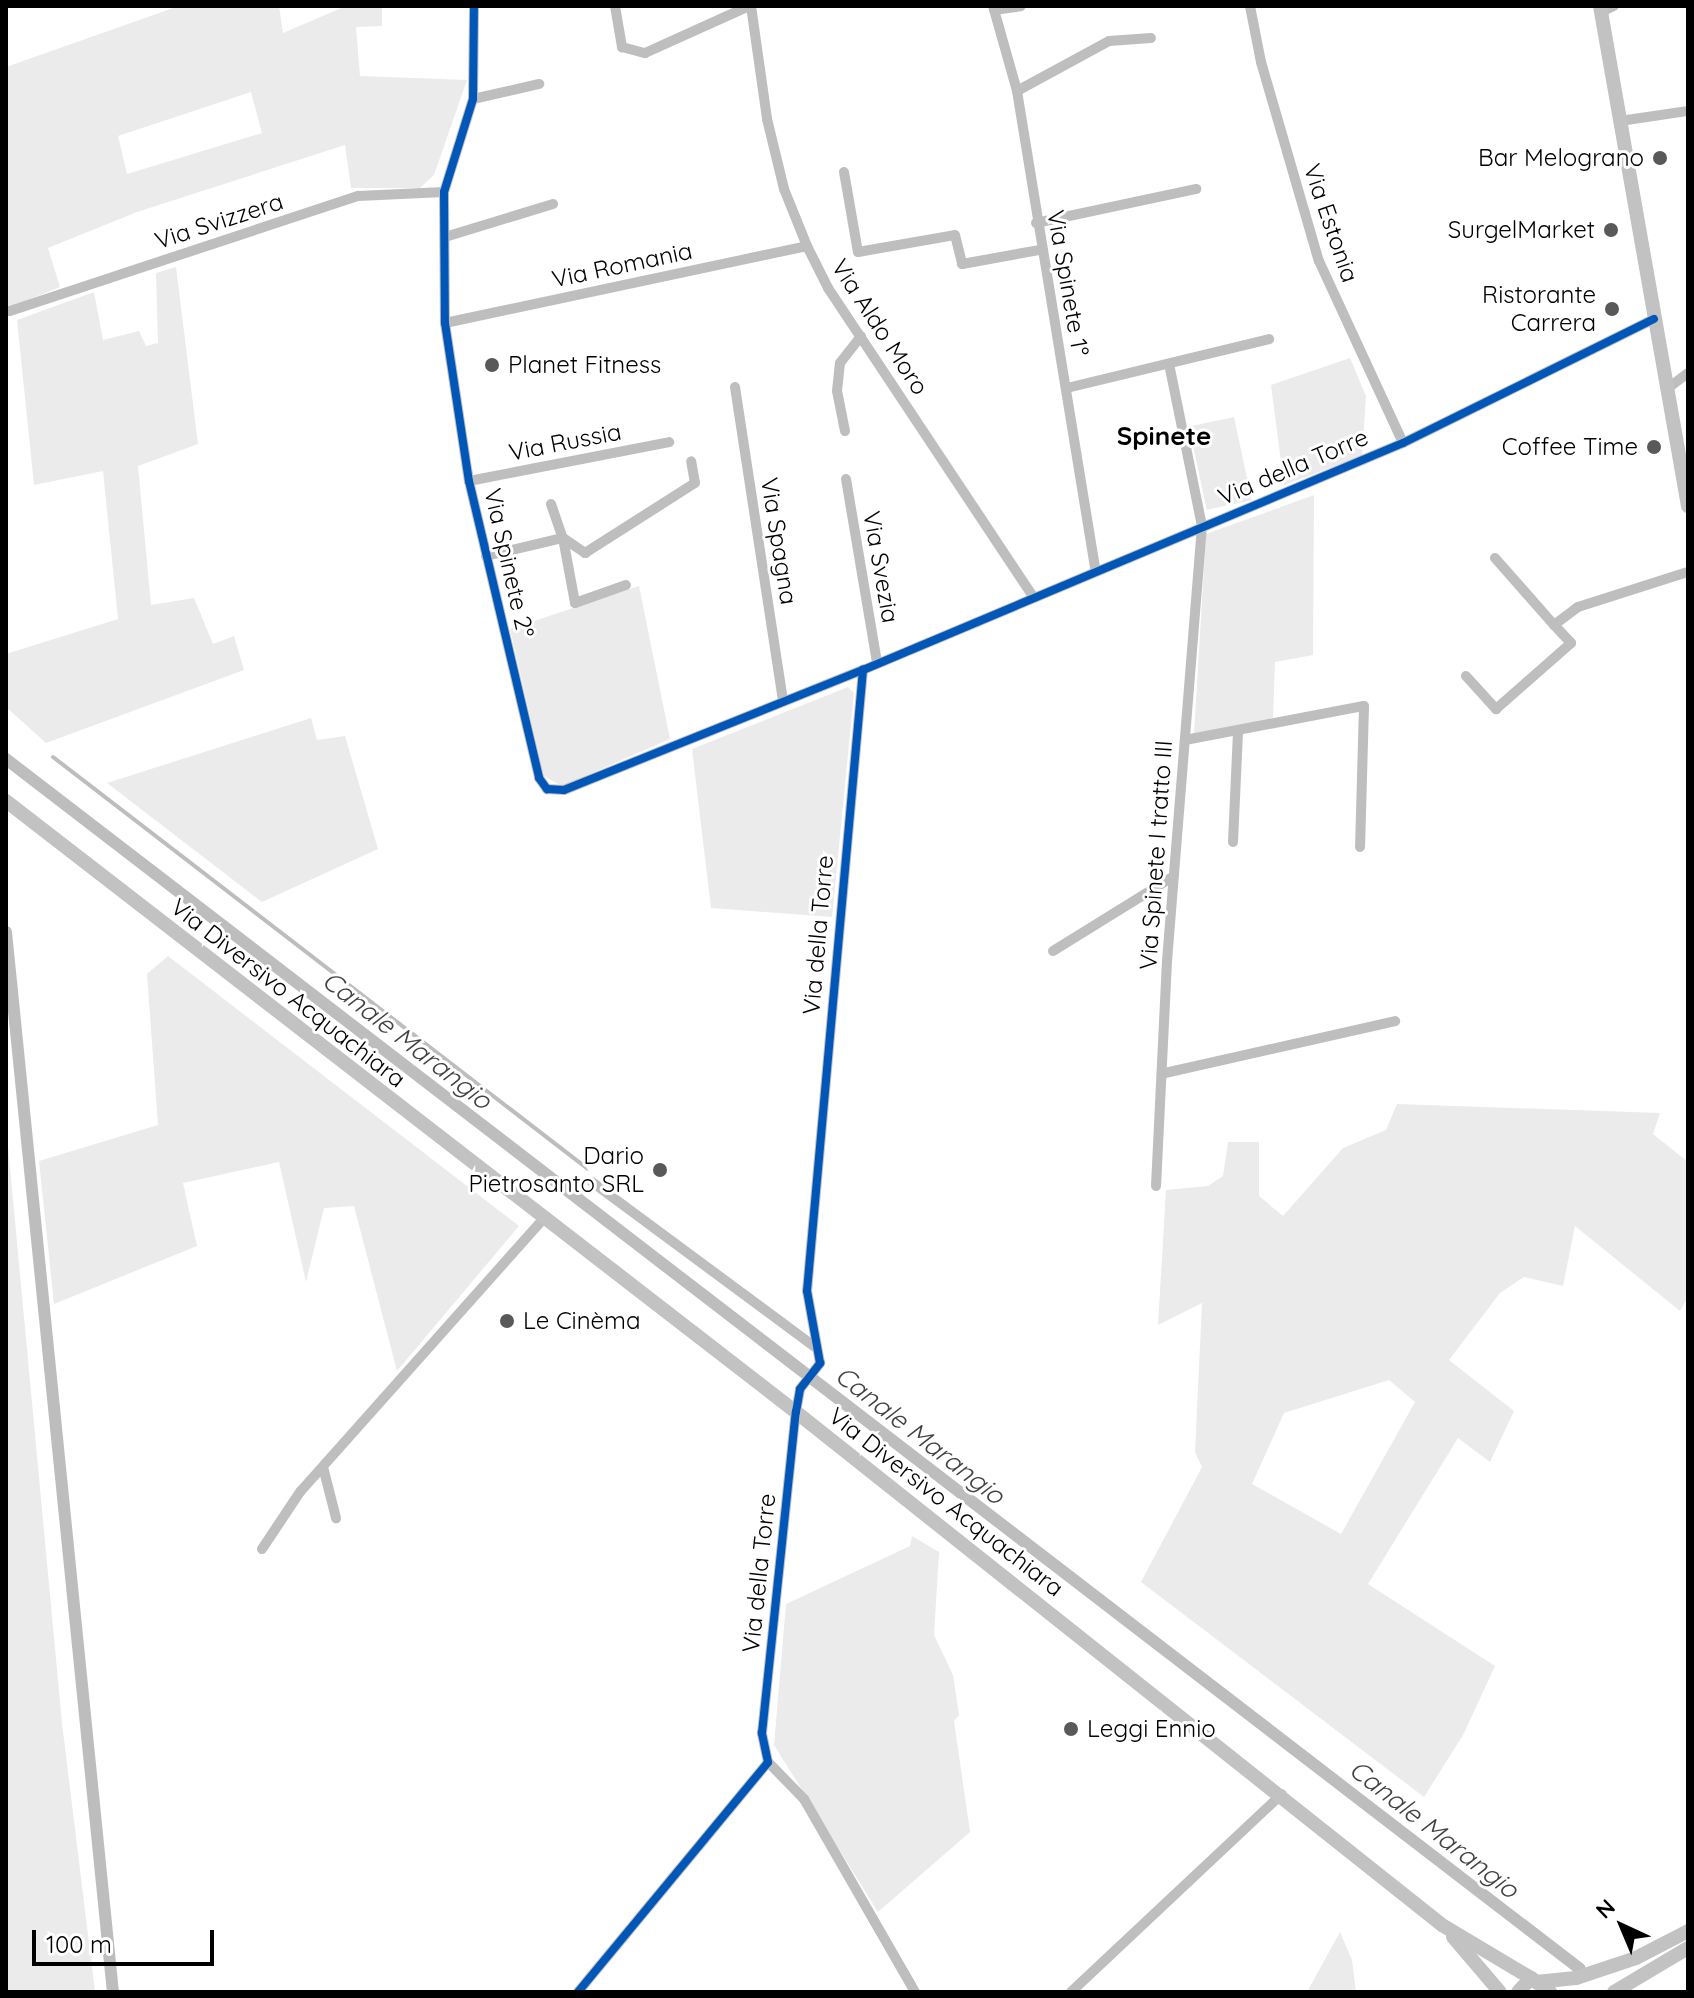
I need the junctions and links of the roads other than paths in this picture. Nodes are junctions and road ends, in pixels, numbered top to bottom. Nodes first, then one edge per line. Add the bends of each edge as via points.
1 (474, 6) edge
2 (615, 6) edge
3 (750, 6) edge
4 (1021, 6) edge
5 (1250, 6) edge
6 (994, 8) edge
7 (1605, 8) edge
8 (1151, 38) dead end
9 (539, 84) dead end
10 (1017, 91) junction
11 (473, 99) junction
12 (1688, 111) edge
13 (1620, 121) junction
14 (844, 172) dead end
15 (1196, 189) dead end
16 (444, 192) junction
17 (553, 204) dead end
18 (1036, 223) junction
19 (445, 237) junction
20 (807, 246) junction
21 (1039, 250) junction
22 (10, 311) dead end
23 (1654, 319) junction
24 (445, 323) junction
25 (861, 336) junction
26 (1269, 339) dead end
27 (1169, 364) junction
28 (1688, 373) edge
29 (735, 387) dead end
30 (1067, 388) junction
31 (1668, 388) junction
32 (845, 431) dead end
33 (669, 442) dead end
34 (1403, 443) junction
35 (691, 461) dead end
36 (846, 479) dead end
37 (469, 481) junction
38 (551, 504) dead end
39 (1688, 506) edge
40 (1202, 526) junction
41 (563, 538) junction
42 (486, 556) junction
43 (1495, 558) dead end
44 (1095, 569) junction
45 (1688, 572) edge
46 (626, 585) dead end
47 (1032, 595) junction
48 (1554, 625) junction
49 (877, 663) junction
50 (863, 670) junction
51 (1466, 676) dead end
52 (783, 701) junction
53 (1238, 732) junction
54 (1185, 740) junction
55 (6, 801) edge
56 (1233, 842) dead end
57 (1360, 847) dead end
58 (1174, 876) junction
59 (1053, 951) dead end
60 (1395, 1021) dead end
61 (1165, 1073) junction
62 (592, 1182) dead end
63 (1156, 1186) dead end
64 (544, 1218) junction
65 (816, 1348) junction
66 (796, 1412) junction
67 (323, 1467) junction
68 (336, 1518) dead end
69 (262, 1549) dead end
70 (768, 1762) junction
71 (1282, 1794) junction
72 (1442, 1925) junction
73 (1688, 1931) edge
74 (1688, 1948) edge
75 (1651, 1967) junction
76 (1534, 1980) junction
77 (578, 1992) edge
78 (915, 1992) edge
79 (1071, 1992) edge
80 (1500, 1992) edge
81 (1518, 1992) edge
82 (1550, 1992) edge
83 (1614, 1992) edge
84 (1630, 1992) edge

1 - 11 street, Via Spinete 2°
2 - 3 street via 622,47 645,53
3 - 20 street, Via Aldo Moro via 767,119 784,189
4 - 6 street
5 - 34 street, Via Estonia via 1261,62 1319,261
6 - 10 street, Via Spinete 1° via 1008,43
7 - 13 main road
8 - 10 street via 1109,41
9 - 11 street
10 - 18 street, Via Spinete 1°
11 - 16 street, Via Spinete 2°
12 - 13 street
13 - 23 main road
14 - 21 street via 858,252 955,235 962,264
15 - 18 street
16 - 19 street, Via Spinete 2°
16 - 22 street, Via Svizzera via 358,196
17 - 19 street
18 - 21 street, Via Spinete 1°
19 - 24 street, Via Spinete 2°
20 - 24 street, Via Romania
20 - 25 street, Via Aldo Moro
21 - 30 street, Via Spinete 1°
23 - 31 main road
23 - 34 street, Via della Torre
24 - 37 street, Via Spinete 2°
25 - 32 street via 840,363 837,391
25 - 47 street, Via Aldo Moro
26 - 27 street
27 - 30 street
27 - 40 street, Via Spinete I tratto III
28 - 31 street
29 - 52 street, Via Spagna
30 - 44 street, Via Spinete 1°
31 - 39 main road
33 - 37 street, Via Russia
34 - 40 street, Via della Torre
35 - 41 street via 695,483 585,553
36 - 49 street, Via Svezia
37 - 42 street, Via Spinete 2°
38 - 41 street
40 - 44 street, Via della Torre
40 - 54 street, Via Spinete I tratto III
41 - 42 street
41 - 46 street via 575,603
42 - 52 street, Via Spinete 2° via 539,778 547,789 564,790
43 - 48 street
44 - 47 street, Via della Torre
45 - 48 street via 1578,607
47 - 49 street, Via della Torre
48 - 51 street via 1571,643 1496,709
49 - 50 street, Via della Torre
50 - 52 street, Via Spinete 2°
50 - 65 street, Via della Torre via 807,1291
53 - 54 street
53 - 56 street
53 - 57 street via 1364,706
54 - 58 street, Via Spinete I tratto III
55 - 64 main road, Via Diversivo Acquachiara
58 - 59 street
58 - 61 street, Via Spinete I tratto III
60 - 61 street
61 - 63 street, Via Spinete I tratto III
62 - 65 street
64 - 66 main road, Via Diversivo Acquachiara
64 - 67 street
65 - 66 street, Via della Torre via 820,1363 800,1389
66 - 70 street, Via della Torre via 762,1733
66 - 71 main road, Via Diversivo Acquachiara
67 - 68 street
67 - 69 street
70 - 77 street
70 - 78 street via 804,1799
71 - 72 main road, Via Diversivo Acquachiara
71 - 79 street
72 - 76 main road
72 - 80 main road
73 - 76 main road via 1636,1958 1576,1978
74 - 75 main road
75 - 83 main road
75 - 84 main road
76 - 81 main road
76 - 82 main road

